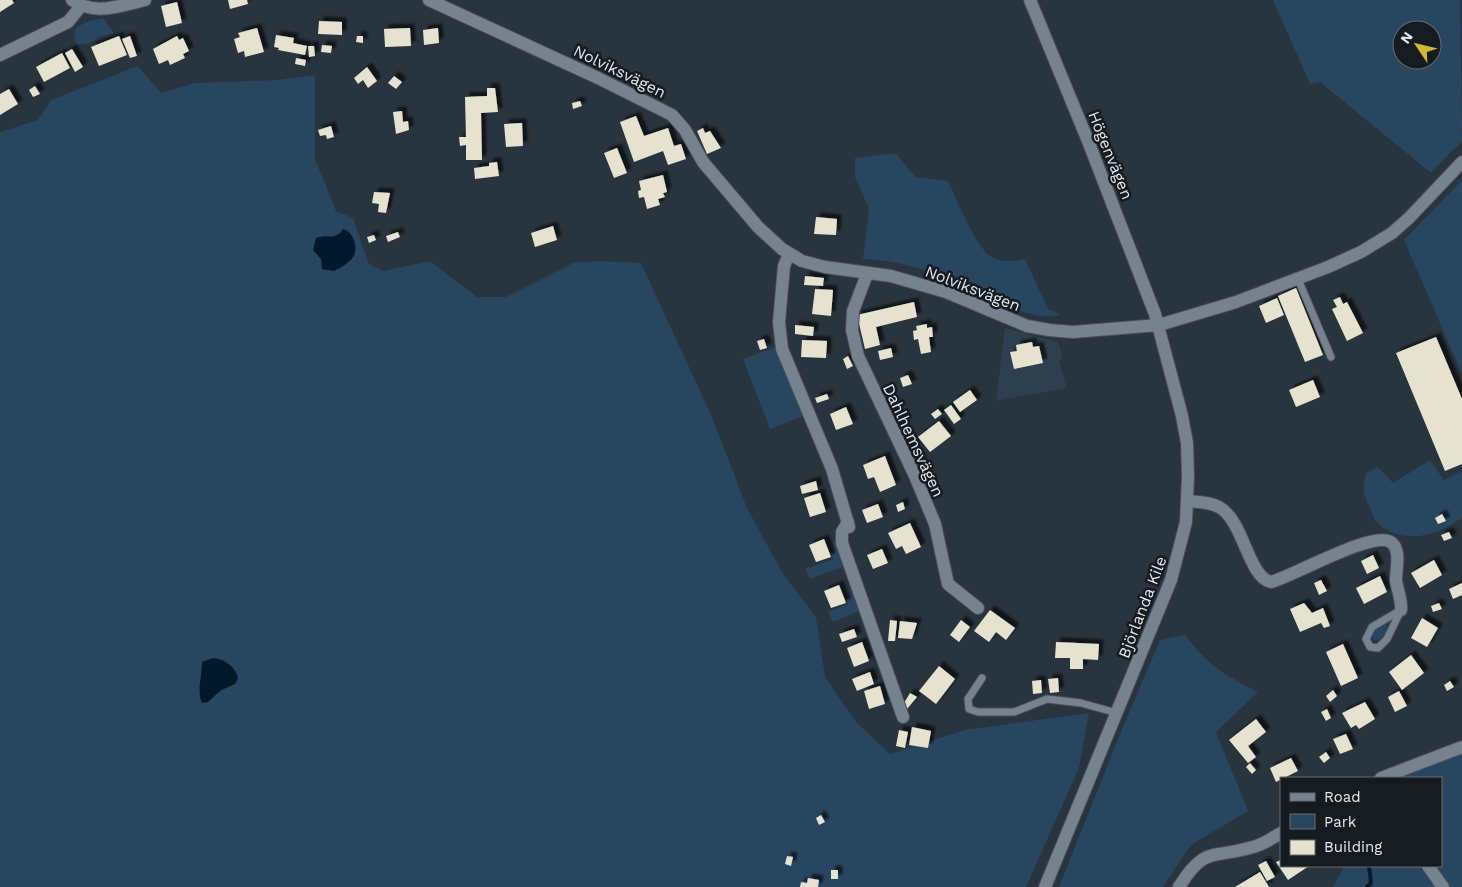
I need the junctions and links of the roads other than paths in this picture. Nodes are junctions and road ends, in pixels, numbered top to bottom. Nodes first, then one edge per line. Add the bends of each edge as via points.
1 (144, 0) edge
2 (429, 0) edge
3 (1030, 0) edge
4 (77, 3) edge
5 (0, 55) edge
6 (1462, 162) edge
7 (789, 254) junction
8 (867, 274) junction
9 (1298, 278) junction
10 (1158, 325) junction
11 (1331, 357) dead end
12 (1188, 501) junction
13 (978, 608) dead end
14 (1401, 610) junction
15 (982, 678) dead end
16 (1118, 714) junction
17 (903, 717) dead end
18 (1462, 747) edge
19 (1388, 777) edge
20 (1280, 834) edge
21 (1429, 867) edge
22 (1045, 887) edge
23 (1178, 887) edge
24 (1442, 887) edge

1 - 4 street via 98,10
2 - 7 street, Nolviksvägen via 672,115 745,213
3 - 10 street, Högenvägen via 1129,242
4 - 5 street via 68,22
6 - 9 street, Nolviksvägen via 1392,232 1362,252
7 - 8 street, Nolviksvägen via 802,262 825,268
7 - 17 street via 784,266 778,322 782,349 832,469 849,525 842,532 842,543
8 - 10 street, Nolviksvägen via 891,276 946,292 1027,326 1049,330 1073,332
8 - 13 street, Dahlhemsvägen via 853,311 852,330 858,356 935,524 948,584
9 - 10 street, Nolviksvägen via 1236,302
9 - 11 lane
10 - 12 street, Björlanda Kile via 1187,443
12 - 14 street via 1224,510 1233,520 1260,576 1271,582 1360,544 1384,538 1393,543 1397,552 1396,581
12 - 16 street, Björlanda Kile via 1181,548 1171,580
14 - 14 lane via 1372,627 1366,639 1370,647 1378,648 1387,639
15 - 16 lane via 968,699 969,709 978,712 1014,712 1047,699 1081,703
16 - 22 street, Björlanda Kile
18 - 19 street
20 - 23 street via 1252,848 1218,852 1203,858 1189,870
21 - 24 street

